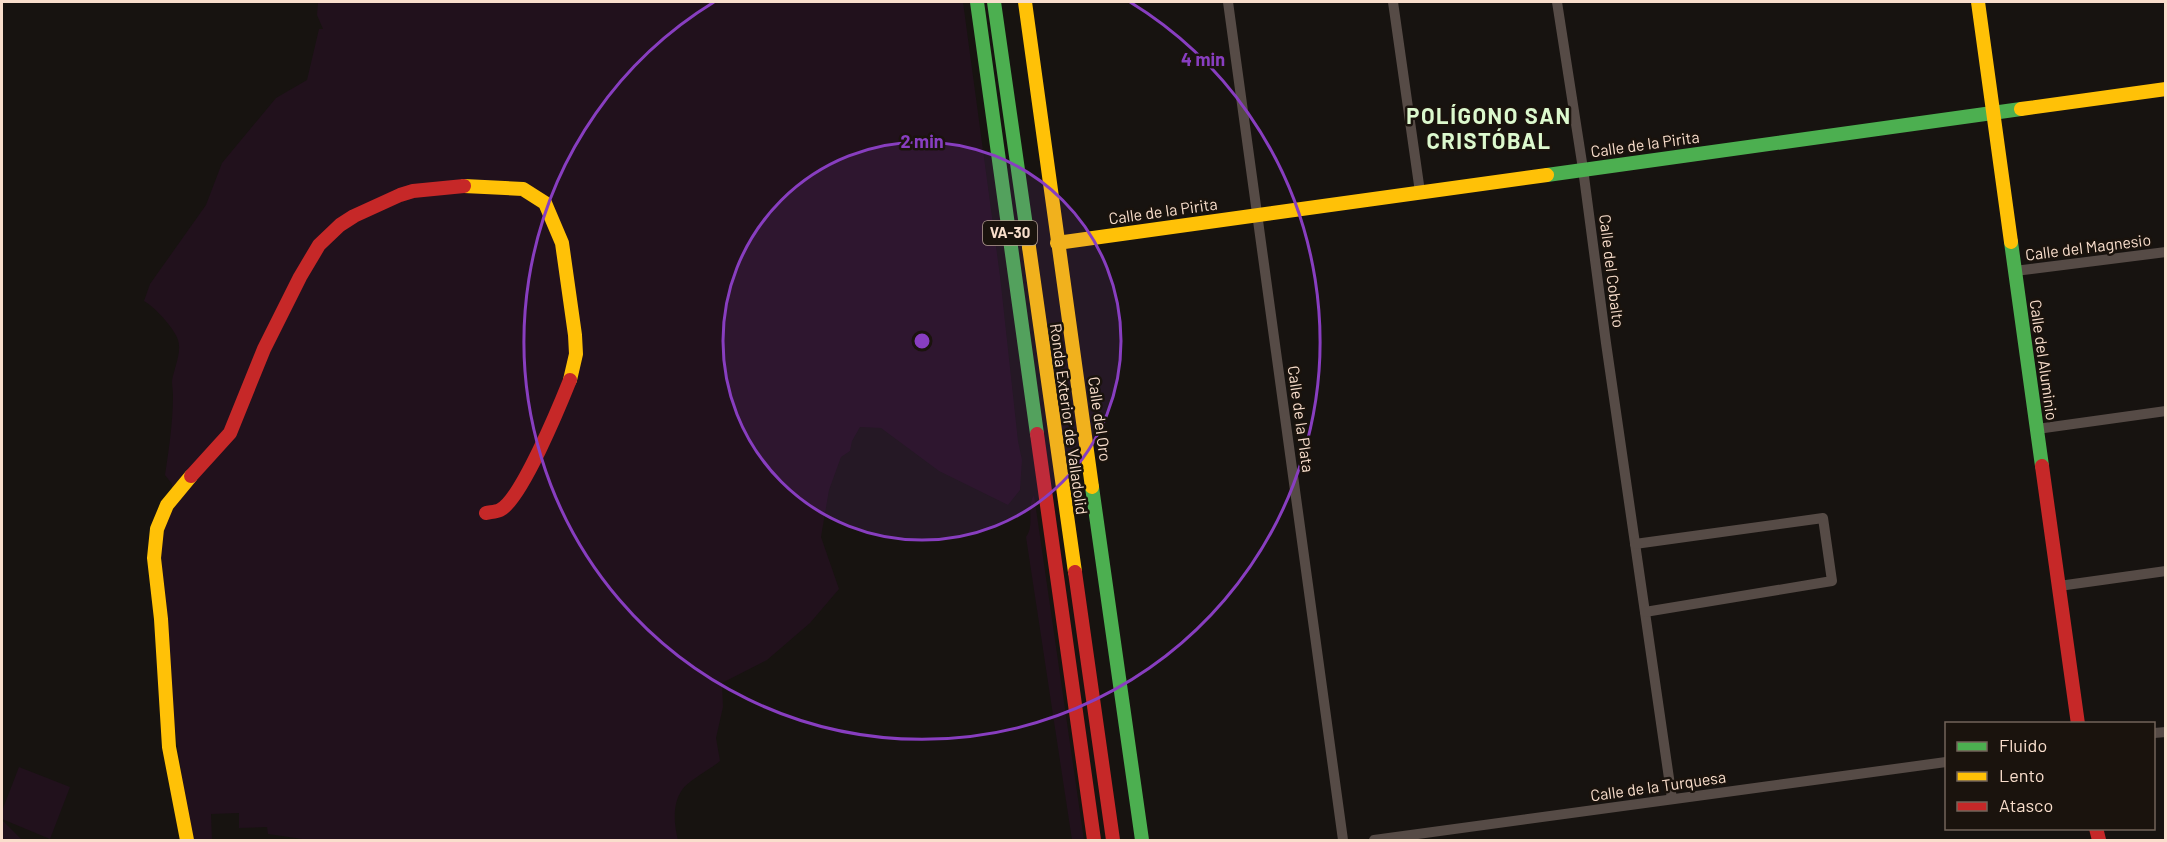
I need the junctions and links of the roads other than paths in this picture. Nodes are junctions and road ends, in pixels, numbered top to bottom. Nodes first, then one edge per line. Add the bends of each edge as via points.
1 (977, 2) edge
2 (993, 2) edge
3 (1001, 2) edge
4 (1025, 2) edge
5 (1228, 2) edge
6 (1393, 2) edge
7 (1557, 2) edge
8 (1978, 2) edge
9 (1000, 47) junction
10 (2166, 89) edge
11 (1994, 113) junction
12 (1583, 169) junction
13 (1420, 192) junction
14 (1258, 214) junction
15 (1057, 243) junction
16 (2166, 252) edge
17 (2015, 271) junction
18 (2166, 411) edge
19 (2037, 429) junction
20 (486, 513) dead end
21 (1635, 544) junction
22 (2166, 571) edge
23 (2059, 586) junction
24 (1645, 612) junction
25 (2078, 722) edge
26 (1945, 762) edge
27 (1672, 800) junction
28 (187, 840) edge
29 (1094, 840) edge
30 (1113, 840) edge
31 (1142, 840) edge
32 (1343, 840) edge
33 (1374, 840) edge

1 - 29 main road, Ronda Exterior de Valladolid / VA-30
2 - 9 main road, Ronda Exterior de Valladolid / VA-30
3 - 9 main road
4 - 15 main road, Calle del Oro
5 - 14 street, Calle de la Plata
6 - 13 street
7 - 12 street, Calle del Cobalto
8 - 11 main road, Calle del Aluminio
9 - 30 main road, Ronda Exterior de Valladolid / VA-30
10 - 11 main road, Calle de la Pirita
11 - 12 main road, Calle de la Pirita
11 - 17 main road, Calle del Aluminio
12 - 13 main road, Calle de la Pirita
12 - 21 street, Calle del Cobalto
13 - 14 main road, Calle de la Pirita
14 - 15 main road, Calle de la Pirita
14 - 32 street, Calle de la Plata
15 - 31 main road, Calle del Oro
16 - 17 street, Calle del Magnesio
17 - 19 main road, Calle del Aluminio
18 - 19 street
19 - 23 main road, Calle del Aluminio
20 - 28 main road via 500,510 513,498 570,380 576,354 575,335 562,243 545,203 523,189 472,185 413,191 354,216 319,245 264,349 230,433 166,505 157,529 154,558 168,747
21 - 24 street, Calle del Cobalto
21 - 24 street via 1823,518 1832,581
22 - 23 street
23 - 25 main road, Calle del Aluminio
24 - 27 street, Calle del Cobalto
26 - 27 street, Calle de la Turquesa
27 - 33 street, Calle de la Turquesa

